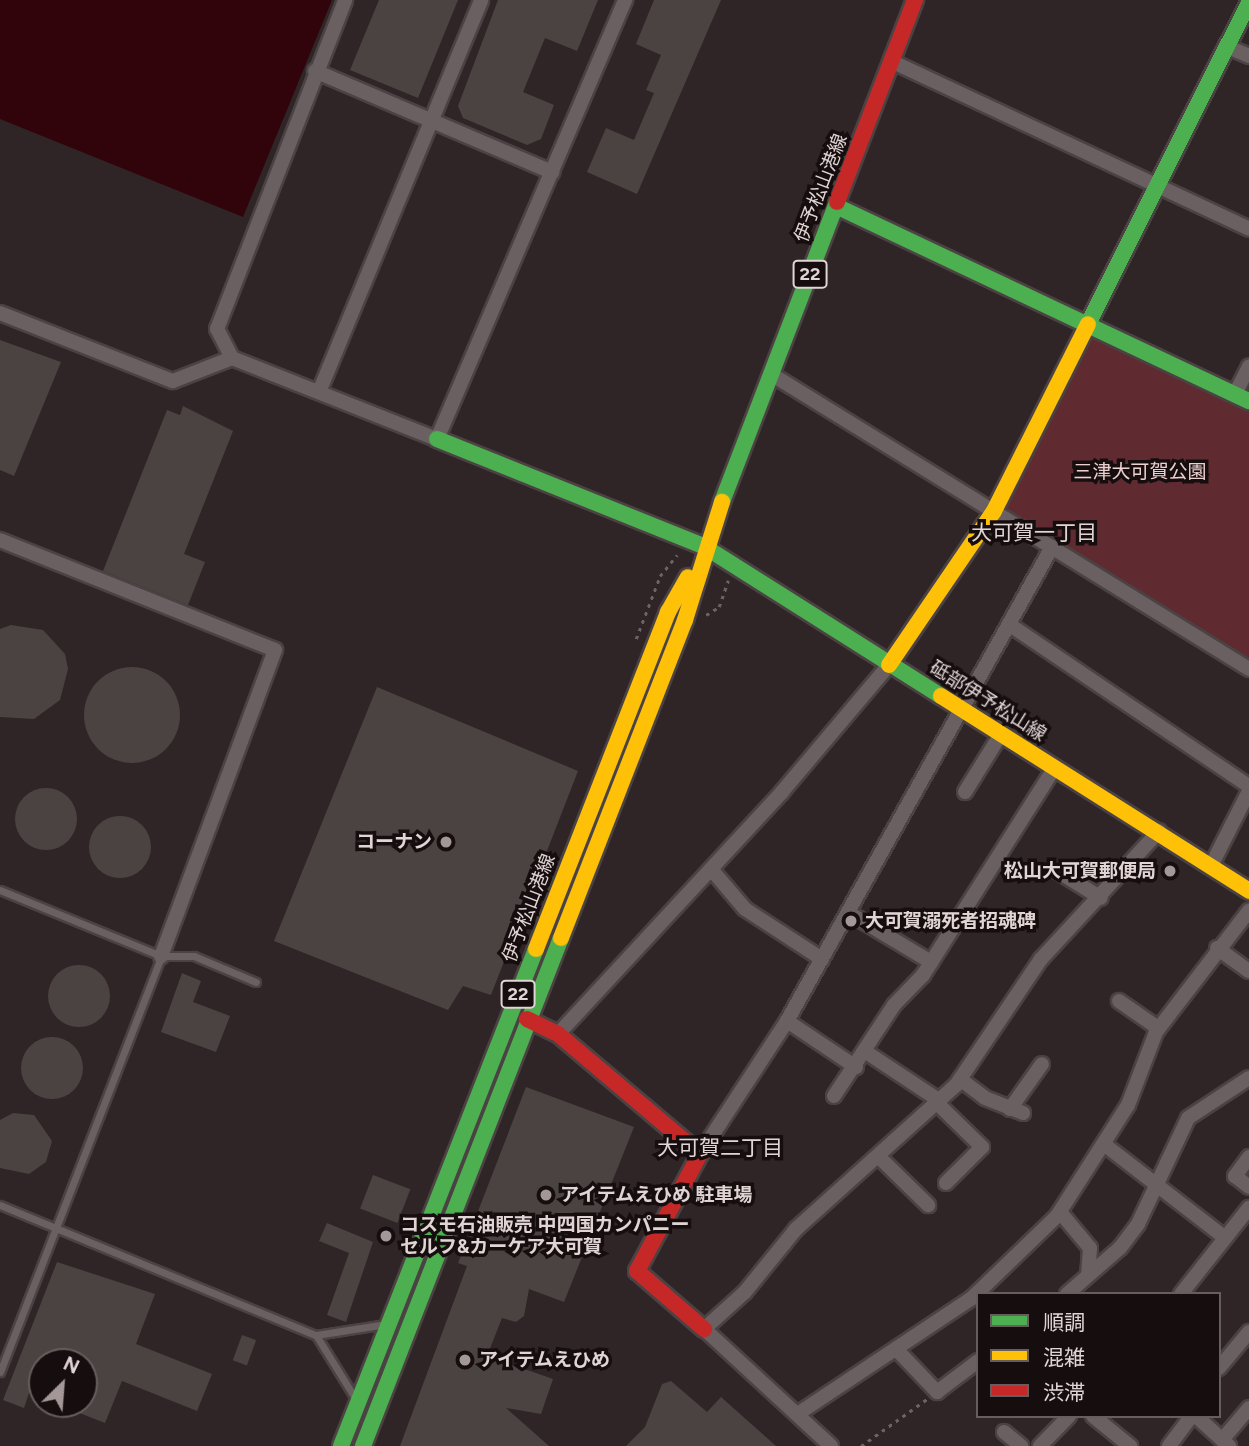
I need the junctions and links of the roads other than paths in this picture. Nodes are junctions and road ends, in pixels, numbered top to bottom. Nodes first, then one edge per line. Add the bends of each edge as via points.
1 (345, 0) edge
2 (481, 0) edge
3 (625, 0) edge
4 (915, 0) edge
5 (1249, 3) edge
6 (1228, 47) junction
7 (1249, 56) edge
8 (892, 62) junction
9 (315, 71) junction
10 (432, 121) junction
11 (552, 172) junction
12 (1159, 187) junction
13 (836, 206) junction
14 (1249, 229) edge
15 (0, 313) edge
16 (1090, 324) junction
17 (233, 358) junction
18 (1249, 366) edge
19 (771, 374) junction
20 (319, 392) junction
21 (1242, 397) edge
22 (437, 439) junction
23 (994, 511) junction
24 (0, 540) edge
25 (705, 547) junction
26 (1052, 547) junction
27 (1010, 625) junction
28 (889, 665) junction
29 (1249, 669) edge
30 (963, 711) junction
31 (1001, 734) junction
32 (1055, 767) junction
33 (1249, 789) edge
34 (965, 792) dead end
35 (1160, 831) junction
36 (1212, 864) junction
37 (711, 869) junction
38 (1059, 872) dead end
39 (0, 890) edge
40 (1249, 891) edge
41 (1101, 898) junction
42 (1249, 911) edge
43 (849, 913) junction
44 (1217, 948) junction
45 (161, 956) junction
46 (822, 959) junction
47 (931, 962) junction
48 (1249, 971) edge
49 (256, 982) dead end
50 (1119, 1001) dead end
51 (527, 1019) junction
52 (787, 1021) junction
53 (1158, 1028) junction
54 (558, 1034) junction
55 (866, 1052) junction
56 (1042, 1063) dead end
57 (856, 1067) junction
58 (1249, 1078) edge
59 (960, 1079) junction
60 (834, 1096) dead end
61 (939, 1102) junction
62 (1105, 1144) junction
63 (700, 1154) junction
64 (878, 1157) junction
65 (1249, 1157) edge
66 (946, 1183) dead end
67 (1158, 1183) junction
68 (1249, 1187) edge
69 (0, 1205) edge
70 (928, 1205) dead end
71 (1249, 1208) edge
72 (1060, 1212) junction
73 (56, 1227) junction
74 (1224, 1237) junction
75 (1088, 1275) junction
76 (1068, 1292) edge
77 (1183, 1292) edge
78 (389, 1325) junction
79 (704, 1329) junction
80 (1249, 1332) edge
81 (316, 1335) junction
82 (898, 1351) junction
83 (976, 1363) edge
84 (1221, 1366) edge
85 (0, 1372) edge
86 (358, 1402) junction
87 (1249, 1408) edge
88 (799, 1413) junction
89 (1067, 1418) edge
90 (1095, 1418) edge
91 (1192, 1418) edge
92 (1196, 1418) edge
93 (1004, 1432) dead end
94 (1226, 1443) edge
95 (341, 1446) edge
96 (363, 1446) edge
97 (831, 1446) edge
98 (1021, 1446) edge
99 (1040, 1446) edge
100 (1130, 1446) edge
101 (1169, 1446) edge

1 - 9 street
2 - 10 street
3 - 11 street
4 - 8 main road, 伊予松山港線 / 22
5 - 6 main road
6 - 7 street
6 - 12 main road
8 - 12 street
8 - 13 main road, 伊予松山港線 / 22
9 - 10 street
9 - 17 street via 217,329
10 - 11 street
10 - 20 street
11 - 22 street
12 - 14 street
12 - 16 main road
13 - 16 main road
13 - 19 main road, 伊予松山港線 / 22
15 - 17 street via 173,382
16 - 21 main road
16 - 23 main road
17 - 20 street
18 - 21 street
19 - 23 street
19 - 25 main road, 伊予松山港線 / 22
20 - 22 street
22 - 25 main road, 砥部伊予松山線
23 - 26 street
23 - 28 main road
24 - 45 street via 275,650
25 - 28 main road, 砥部伊予松山線
25 - 51 main road, 伊予松山港線 / 22 via 685,620
25 - 78 main road, 伊予松山港線 / 22 via 668,612
26 - 27 street
26 - 29 street
27 - 30 street
27 - 33 street
28 - 30 main road, 砥部伊予松山線
28 - 37 street
30 - 31 main road, 砥部伊予松山線
30 - 43 street
31 - 32 main road, 砥部伊予松山線
31 - 34 street
32 - 35 main road, 砥部伊予松山線
32 - 47 street
33 - 36 street
35 - 36 main road, 砥部伊予松山線
35 - 41 street
36 - 40 main road, 砥部伊予松山線
37 - 46 street via 746,909
37 - 54 street
38 - 41 street
39 - 45 lane
41 - 59 street via 1041,959
42 - 44 street
43 - 46 street
43 - 47 street
44 - 48 street
44 - 53 street
45 - 49 lane via 194,956
45 - 73 lane
46 - 52 street
47 - 55 street via 894,1004
50 - 53 street
51 - 54 main road
51 - 96 main road, 伊予松山港線 / 22
52 - 57 street
52 - 63 street
53 - 62 street
54 - 63 main road
55 - 57 street
55 - 61 street
56 - 59 street via 1017,1111
57 - 60 street
58 - 67 street via 1188,1118
59 - 61 street
61 - 64 street
61 - 66 street via 982,1147
62 - 67 street
62 - 72 street
63 - 79 main road via 637,1271
64 - 70 street
64 - 79 street via 796,1229 745,1292
65 - 68 street via 1234,1176
67 - 74 street
67 - 75 street via 1138,1224
69 - 73 lane
71 - 74 street
72 - 75 street via 1090,1248
72 - 82 street via 1017,1260
73 - 81 lane
73 - 85 lane
74 - 77 street
75 - 76 street
78 - 81 lane
78 - 86 main road, 伊予松山港線 / 22
79 - 88 street
80 - 84 street
81 - 86 lane
82 - 83 street via 937,1392
82 - 88 street
86 - 95 main road, 伊予松山港線 / 22
87 - 94 street
88 - 97 street
89 - 99 street
90 - 100 street
91 - 101 street
92 - 94 street
93 - 98 street

